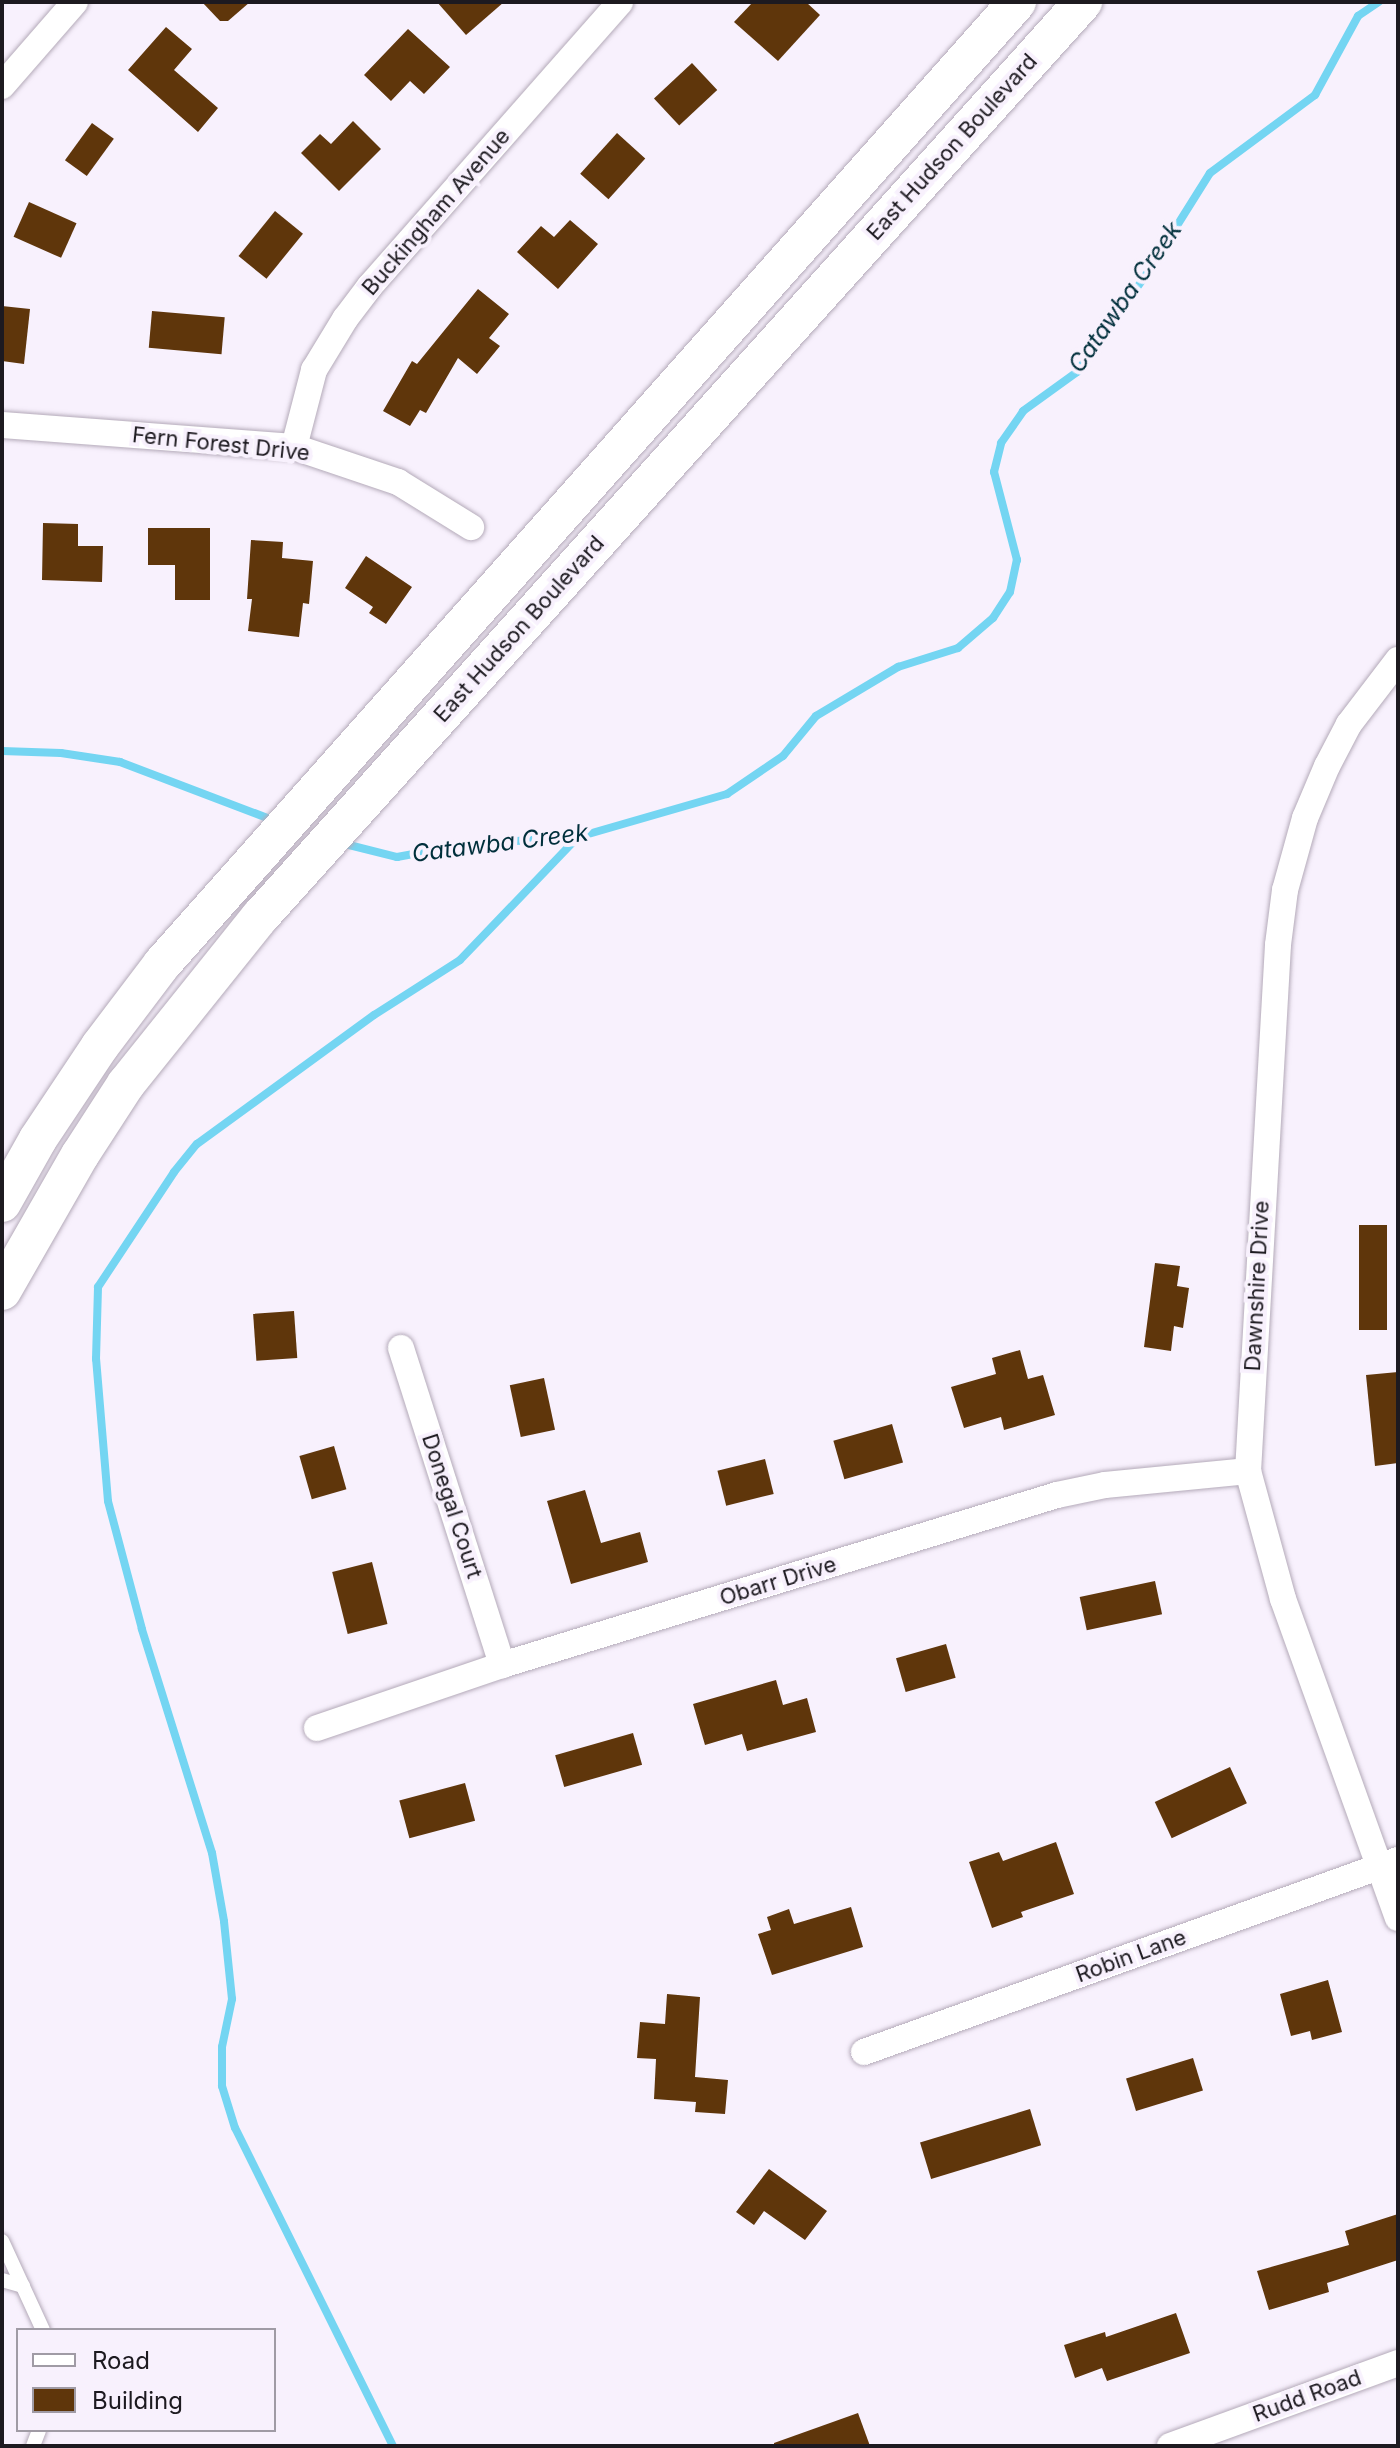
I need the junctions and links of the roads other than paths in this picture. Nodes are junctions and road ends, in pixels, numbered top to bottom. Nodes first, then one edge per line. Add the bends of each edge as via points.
1 (75, 2) edge
2 (620, 2) edge
3 (1017, 2) edge
4 (1083, 2) edge
5 (2, 86) edge
6 (2, 425) edge
7 (294, 447) junction
8 (471, 527) dead end
9 (1398, 660) edge
10 (2, 1203) edge
11 (2, 1291) edge
12 (401, 1348) dead end
13 (1248, 1471) junction
14 (502, 1665) junction
15 (317, 1728) dead end
16 (1389, 1863) edge
17 (1398, 1918) edge
18 (864, 2052) dead end
19 (2, 2241) edge
20 (2, 2280) edge
21 (23, 2286) junction
22 (42, 2328) edge
23 (1398, 2363) edge
24 (1170, 2446) edge

1 - 5 street
2 - 7 street, Buckingham Avenue via 345,319 314,370
3 - 10 main road, East Hudson Boulevard via 162,964 100,1046
4 - 11 main road, East Hudson Boulevard via 260,917 126,1084
6 - 7 street, Fern Forest Drive
7 - 8 street, Fern Forest Drive via 398,482
9 - 13 street, Dawnshire Drive via 1349,724 1327,766 1305,818 1285,890
12 - 14 street, Donegal Court
13 - 14 street, Obarr Drive via 1057,1495
13 - 16 street, Dawnshire Drive via 1283,1599
14 - 15 street, Obarr Drive
16 - 17 street, Dawnshire Drive
16 - 18 street, Robin Lane
19 - 21 lane
20 - 21 lane
21 - 22 lane
23 - 24 street, Rudd Road

